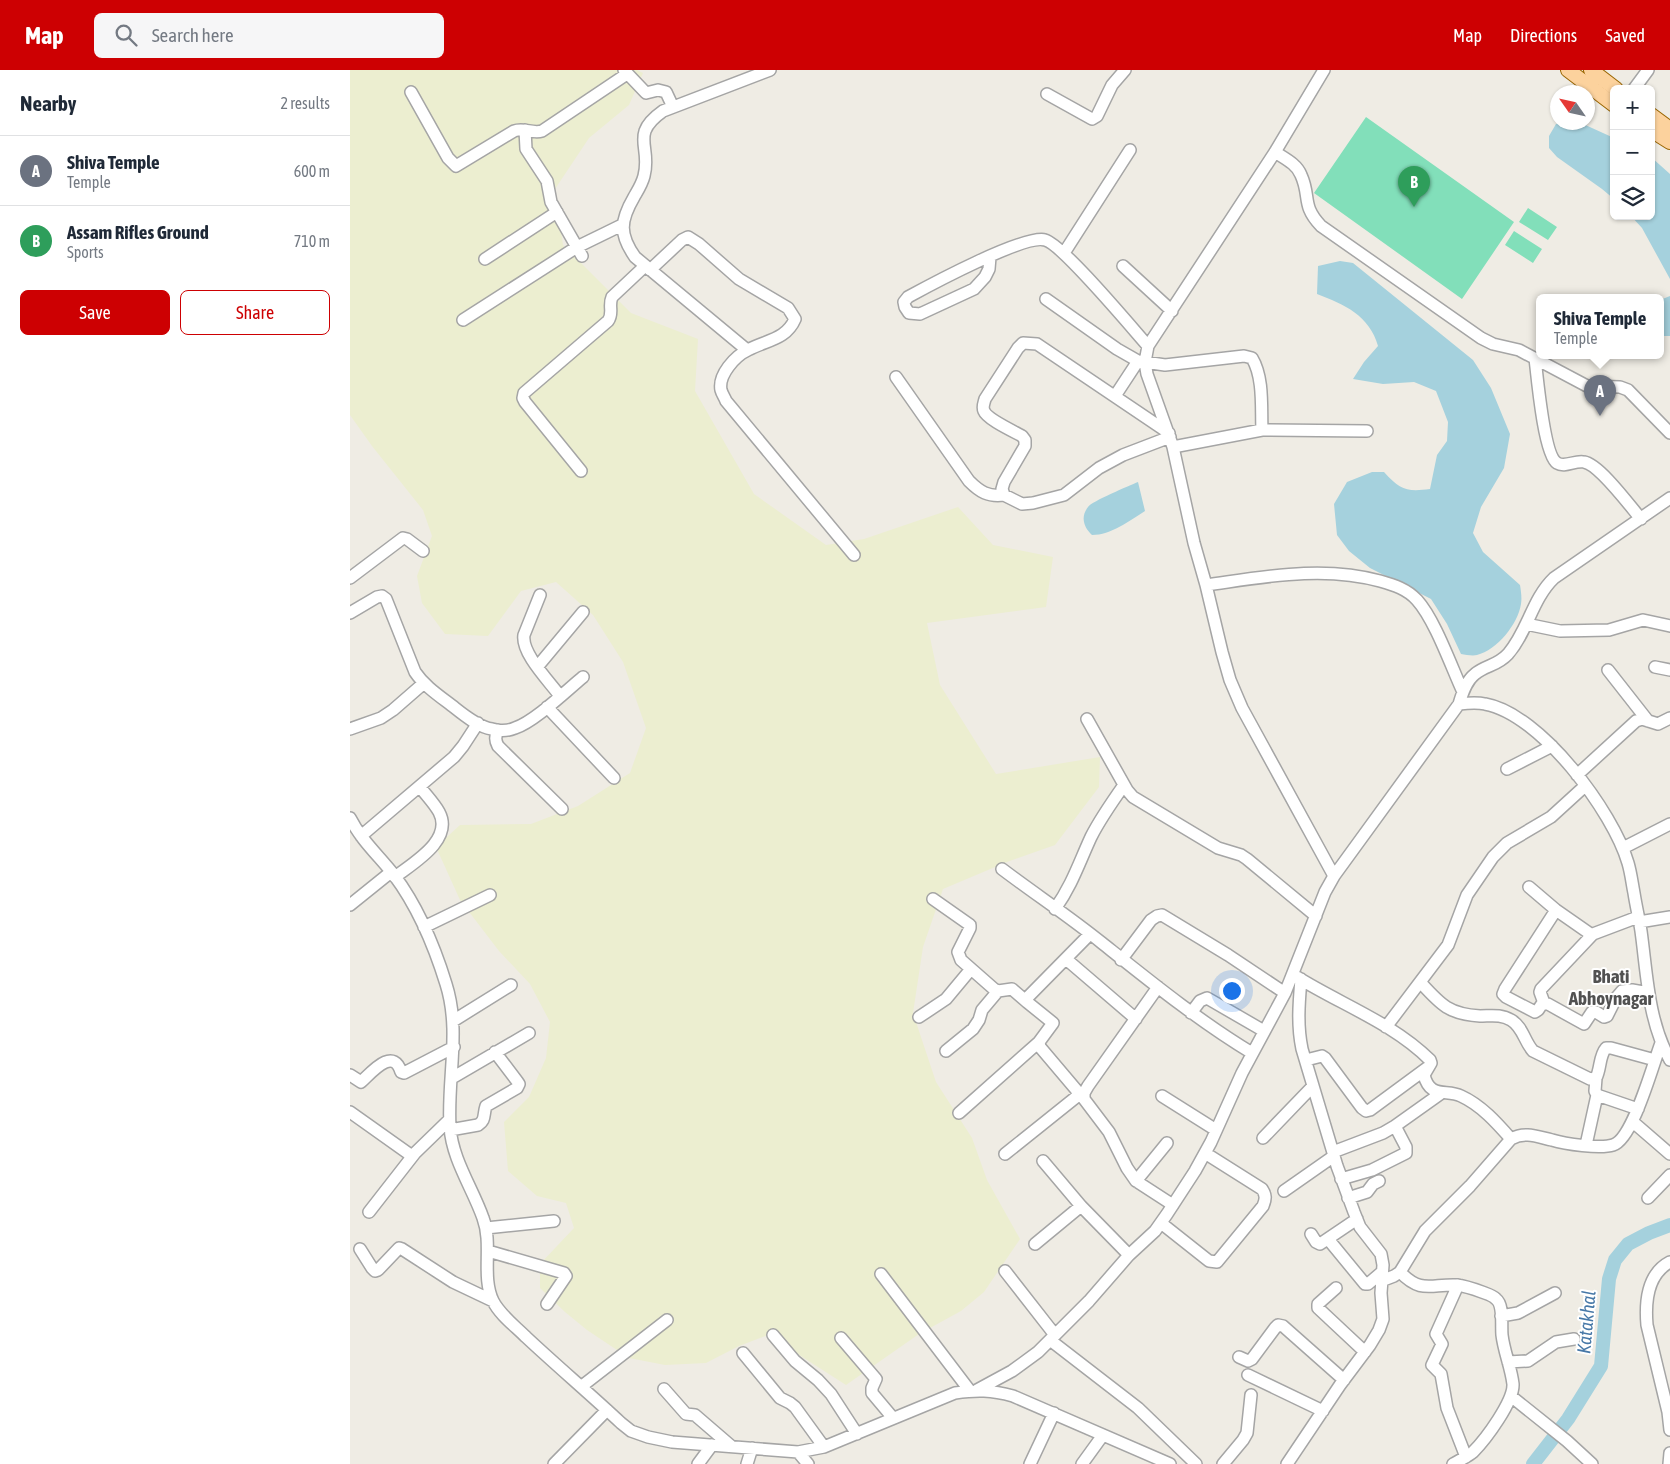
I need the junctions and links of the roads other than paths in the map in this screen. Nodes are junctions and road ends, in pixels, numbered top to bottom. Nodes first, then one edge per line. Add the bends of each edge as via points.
1 (767, 70) edge
2 (1125, 70) edge
3 (1324, 70) edge
4 (1568, 70) edge
5 (1648, 70) edge
6 (1596, 71) edge
7 (626, 72) edge
8 (1612, 85) edge
9 (1637, 85) edge
10 (411, 92) dead end
11 (1047, 94) dead end
12 (1610, 102) edge
13 (673, 107) junction
14 (1655, 118) edge
15 (1670, 129) edge
16 (525, 130) junction
17 (1655, 133) edge
18 (1670, 142) edge
19 (1130, 150) dead end
20 (1275, 152) junction
21 (557, 212) junction
22 (622, 225) junction
23 (579, 251) junction
24 (1064, 253) junction
25 (990, 257) junction
26 (485, 259) dead end
27 (1123, 266) dead end
28 (648, 268) junction
29 (1046, 299) dead end
30 (1172, 311) junction
31 (463, 320) dead end
32 (1148, 346) junction
33 (747, 350) junction
34 (1535, 358) joint
35 (1537, 359) edge
36 (1142, 361) junction
37 (896, 377) dead end
38 (1115, 396) junction
39 (1262, 430) junction
40 (1367, 431) dead end
41 (1670, 434) edge
42 (1171, 439) junction
43 (581, 471) dead end
44 (1004, 495) junction
45 (1670, 498) edge
46 (1641, 518) junction
47 (423, 551) dead end
48 (854, 555) dead end
49 (350, 578) edge
50 (1206, 585) junction
51 (540, 595) dead end
52 (583, 612) dead end
53 (350, 613) edge
54 (1526, 624) junction
55 (1670, 626) edge
56 (538, 666) junction
57 (1655, 667) dead end
58 (1608, 670) dead end
59 (1670, 670) edge
60 (583, 677) dead end
61 (424, 683) junction
62 (1463, 692) junction
63 (560, 696) junction
64 (1459, 704) junction
65 (546, 707) junction
66 (1670, 718) edge
67 (1088, 719) dead end
68 (1648, 721) junction
69 (478, 723) junction
70 (350, 729) edge
71 (498, 730) junction
72 (1552, 746) junction
73 (1507, 769) dead end
74 (1577, 775) junction
75 (614, 778) dead end
76 (1124, 785) junction
77 (1585, 786) junction
78 (420, 787) junction
79 (562, 809) dead end
80 (1670, 824) edge
81 (354, 828) edge
82 (1623, 848) junction
83 (1002, 869) dead end
84 (393, 874) junction
85 (1334, 876) junction
86 (1529, 887) dead end
87 (490, 895) dead end
88 (933, 899) dead end
89 (350, 905) edge
90 (1055, 909) junction
91 (1556, 910) junction
92 (1316, 916) junction
93 (1670, 917) edge
94 (1639, 919) junction
95 (424, 927) junction
96 (1090, 934) junction
97 (1593, 934) junction
98 (1066, 959) junction
99 (1121, 960) junction
100 (971, 969) junction
101 (1297, 977) junction
102 (1421, 983) junction
103 (511, 985) dead end
104 (1158, 987) junction
105 (998, 991) junction
106 (1285, 993) junction
107 (1649, 993) junction
108 (1027, 1002) junction
109 (1544, 1003) junction
110 (1191, 1014) junction
111 (918, 1017) dead end
112 (1136, 1019) junction
113 (453, 1021) junction
114 (1386, 1027) junction
115 (1264, 1031) junction
116 (529, 1033) dead end
117 (1039, 1042) junction
118 (1661, 1043) junction
119 (454, 1047) junction
120 (946, 1051) dead end
121 (496, 1052) junction
122 (1252, 1053) junction
123 (1306, 1060) junction
124 (1655, 1060) junction
125 (1670, 1060) edge
126 (1429, 1066) junction
127 (350, 1075) edge
128 (452, 1078) junction
129 (1596, 1078) junction
130 (1313, 1086) junction
131 (1440, 1094) junction
132 (1597, 1095) junction
133 (1082, 1096) junction
134 (1162, 1096) dead end
135 (1638, 1108) junction
136 (350, 1112) edge
137 (959, 1113) dead end
138 (1632, 1122) junction
139 (450, 1125) junction
140 (1395, 1126) junction
141 (1216, 1130) junction
142 (1263, 1138) dead end
143 (1511, 1139) junction
144 (1167, 1143) dead end
145 (1586, 1145) junction
146 (1205, 1153) junction
147 (1005, 1154) dead end
148 (1333, 1154) junction
149 (1670, 1154) edge
150 (412, 1156) junction
151 (1043, 1161) dead end
152 (1670, 1175) edge
153 (1341, 1179) junction
154 (1136, 1180) junction
155 (1379, 1182) dead end
156 (1284, 1191) dead end
157 (1348, 1198) junction
158 (1648, 1198) dead end
159 (1173, 1205) junction
160 (1081, 1206) junction
161 (369, 1212) dead end
162 (1357, 1219) junction
163 (554, 1221) dead end
164 (1161, 1223) junction
165 (486, 1228) junction
166 (1311, 1234) dead end
167 (1328, 1238) junction
168 (1035, 1244) dead end
169 (360, 1248) dead end
170 (488, 1251) junction
171 (1129, 1255) junction
172 (1670, 1262) edge
173 (1005, 1270) dead end
174 (1400, 1272) junction
175 (881, 1274) dead end
176 (1382, 1276) junction
177 (1458, 1285) junction
178 (1336, 1288) dead end
179 (1555, 1293) dead end
180 (493, 1301) junction
181 (547, 1304) dead end
182 (1501, 1316) junction
183 (667, 1320) dead end
184 (774, 1335) dead end
185 (841, 1338) dead end
186 (1053, 1338) junction
187 (1574, 1339) dead end
188 (1365, 1352) junction
189 (742, 1354) dead end
190 (1240, 1357) dead end
191 (1508, 1362) junction
192 (1248, 1375) dead end
193 (1344, 1380) junction
194 (582, 1386) junction
195 (664, 1389) dead end
196 (974, 1390) junction
197 (1251, 1394) dead end
198 (1512, 1397) junction
199 (607, 1410) junction
200 (1322, 1411) junction
201 (1054, 1413) junction
202 (893, 1418) junction
203 (1670, 1430) edge
204 (857, 1434) junction
205 (1103, 1435) junction
206 (712, 1445) junction
207 (731, 1446) junction
208 (824, 1447) junction
209 (752, 1448) junction
210 (798, 1452) junction
211 (1670, 1453) edge
212 (1466, 1457) junction
213 (554, 1464) edge
214 (698, 1464) edge
215 (747, 1464) edge
216 (808, 1464) edge
217 (1030, 1464) edge
218 (1082, 1464) edge
219 (1170, 1464) edge
220 (1196, 1464) edge
221 (1223, 1464) edge
222 (1287, 1464) edge
223 (1453, 1464) edge
224 (1592, 1464) edge
225 (1669, 1464) edge

1 - 13 street
2 - 11 street via 1092,119
3 - 20 street
4 - 12 main road
5 - 9 street
6 - 8 main road
7 - 13 street via 646,93 666,92
7 - 16 street via 542,131
10 - 16 street via 448,158 456,166 514,131
13 - 22 street via 646,126 644,176
14 - 15 main road
16 - 21 street via 526,149 547,181 549,196
17 - 18 main road
19 - 24 street
20 - 30 street
20 - 34 street via 1295,166 1301,175 1307,205 1321,226 1472,333
21 - 23 street
21 - 26 street
22 - 23 street
22 - 28 street via 628,247
23 - 31 street
24 - 25 street via 1053,243 1039,239
24 - 32 street
25 - 25 street via 908,297 905,307 909,313 920,314 974,288 985,277
27 - 30 street
28 - 33 street
28 - 33 street via 688,238 739,279 788,308 795,319 792,327 770,342
28 - 43 street via 612,297 612,316 608,321 524,393 525,402
29 - 36 street via 1117,349
30 - 32 street
32 - 36 street
33 - 48 street via 732,362 721,381 726,401
34 - 46 street via 1545,434 1554,459 1564,465 1583,462 1591,465
35 - 41 street via 1587,386 1613,386 1628,390
36 - 38 street
36 - 39 street via 1165,365 1244,356 1252,358 1257,366
36 - 42 street
37 - 44 street via 969,481 987,495
38 - 42 street
38 - 44 street via 1037,344 1023,343 983,405 989,417 1025,440 1022,454 1004,482
39 - 40 street
39 - 42 street
42 - 44 street via 1123,455 1099,468 1064,495 1022,504
42 - 50 street
45 - 46 street
46 - 54 street via 1554,578 1545,587
47 - 49 street via 403,538
50 - 62 street via 1309,573 1372,579 1406,590 1428,615
50 - 85 street via 1230,680 1242,708
51 - 56 street via 523,640 527,652
52 - 56 street
53 - 61 street via 377,597 386,599 415,672
54 - 55 street via 1570,631 1609,630 1643,620
54 - 62 street via 1501,661 1476,673
56 - 63 street
57 - 59 street
58 - 68 street
60 - 63 street
61 - 69 street
61 - 70 street via 381,718
62 - 64 street
63 - 65 street
64 - 72 street via 1486,704 1501,709 1533,728
64 - 85 street
65 - 71 street via 516,728
65 - 75 street
66 - 68 street via 1658,724
67 - 76 street
68 - 74 street via 1636,721
69 - 71 street
69 - 78 street via 454,757
71 - 79 street via 495,741 498,746
72 - 73 street
72 - 74 street
74 - 77 street
76 - 90 street via 1101,818 1073,881
76 - 92 street via 1139,802 1218,848 1241,854
77 - 82 street
77 - 102 street via 1551,817 1513,839 1493,857 1467,895 1448,945
78 - 81 street
78 - 84 street via 439,813 442,829 435,844
80 - 82 street
81 - 84 street
82 - 94 street
83 - 90 street
84 - 89 street
84 - 95 street
85 - 92 street
86 - 91 street
87 - 95 street
88 - 100 street via 970,925 958,952
90 - 96 street
91 - 97 street
91 - 109 street via 1503,994 1536,1012
92 - 101 street
93 - 94 street
94 - 97 street
94 - 107 street
95 - 113 street via 447,985
96 - 98 street
96 - 99 street
97 - 109 street via 1541,989
98 - 108 street via 1028,996
98 - 112 street
99 - 104 street
99 - 106 street via 1151,920 1162,915
100 - 105 street
100 - 111 street via 946,999
101 - 106 street
101 - 114 street
101 - 123 street via 1299,1033
102 - 114 street
102 - 129 street via 1450,1010 1509,1019 1522,1030 1534,1051 1590,1079
103 - 113 street
104 - 110 street
104 - 112 street
105 - 108 street via 1012,989
105 - 120 street via 972,1029
106 - 115 street
107 - 109 street via 1622,991 1607,1016 1592,1012 1584,1024
107 - 118 street
108 - 117 street via 1053,1023
110 - 115 street via 1200,1001 1207,998
110 - 122 street
112 - 133 street
113 - 119 street
114 - 126 street via 1428,1057 1432,1063
115 - 122 street
116 - 121 street
117 - 133 street
117 - 137 street
118 - 124 street
118 - 125 street
119 - 127 street via 404,1073 398,1065 390,1062 379,1065 361,1082
119 - 128 street
121 - 128 street
121 - 139 street via 517,1081 517,1088 486,1106 482,1123
122 - 141 street
123 - 126 street via 1325,1058 1366,1111
123 - 130 street
124 - 129 street via 1606,1048 1602,1052
124 - 135 street
126 - 131 street via 1425,1079
128 - 139 street
129 - 132 street
130 - 142 street
130 - 148 street
131 - 140 street
131 - 143 street via 1462,1096 1489,1116
132 - 135 street
132 - 145 street
133 - 147 street
133 - 154 street via 1109,1132
134 - 141 street
135 - 138 street
136 - 150 street
138 - 145 street via 1614,1145
138 - 149 street
139 - 150 street
139 - 165 street via 454,1150
140 - 148 street
140 - 153 street via 1406,1153 1372,1170
141 - 146 street
143 - 145 street via 1526,1134
143 - 174 street via 1425,1231
144 - 154 street
146 - 159 street
146 - 164 street via 1262,1188 1266,1200 1263,1206 1217,1262 1209,1261
148 - 153 street
148 - 156 street
150 - 161 street
151 - 160 street
152 - 158 street
153 - 157 street
154 - 159 street
155 - 157 street via 1367,1192
157 - 162 street
159 - 164 street
160 - 168 street
160 - 171 street
162 - 167 street
162 - 176 street via 1381,1254
163 - 165 street
164 - 171 street
165 - 170 street
166 - 167 street via 1320,1244
167 - 176 street via 1365,1284
169 - 180 street via 375,1271 399,1248 453,1282
170 - 180 street via 488,1280
170 - 181 street via 564,1273 564,1281
171 - 186 street
172 - 203 street via 1654,1278 1646,1312
173 - 186 street
174 - 176 street via 1394,1276
174 - 177 street via 1419,1285
175 - 196 street
176 - 188 street via 1383,1319
177 - 182 street via 1498,1300
177 - 212 street via 1436,1334 1442,1344 1432,1365 1441,1374 1447,1408
178 - 188 street via 1318,1304 1318,1308
179 - 182 street via 1518,1312
180 - 194 street via 542,1352
182 - 191 street
183 - 194 street
184 - 204 street via 791,1357 831,1394
185 - 202 street via 876,1379 872,1393
186 - 196 street via 1027,1362
186 - 220 street via 1138,1408
187 - 191 street via 1556,1342 1528,1361
188 - 193 street
189 - 208 street via 780,1398 795,1407
190 - 193 street via 1248,1361 1252,1359 1275,1328 1283,1326
191 - 198 street
192 - 200 street
193 - 200 street
194 - 199 street
195 - 207 street via 686,1414 695,1415
196 - 201 street via 1014,1396
196 - 202 street via 955,1393
197 - 221 street via 1247,1433
198 - 212 street via 1480,1444
198 - 224 street
199 - 206 street via 631,1431 648,1437
199 - 213 street
200 - 222 street
201 - 205 street
201 - 217 street
202 - 204 street
204 - 208 street
205 - 218 street
205 - 219 street
206 - 207 street
206 - 214 street
207 - 209 street
208 - 210 street
209 - 210 street
209 - 215 street
210 - 216 street
211 - 225 street
212 - 223 street

